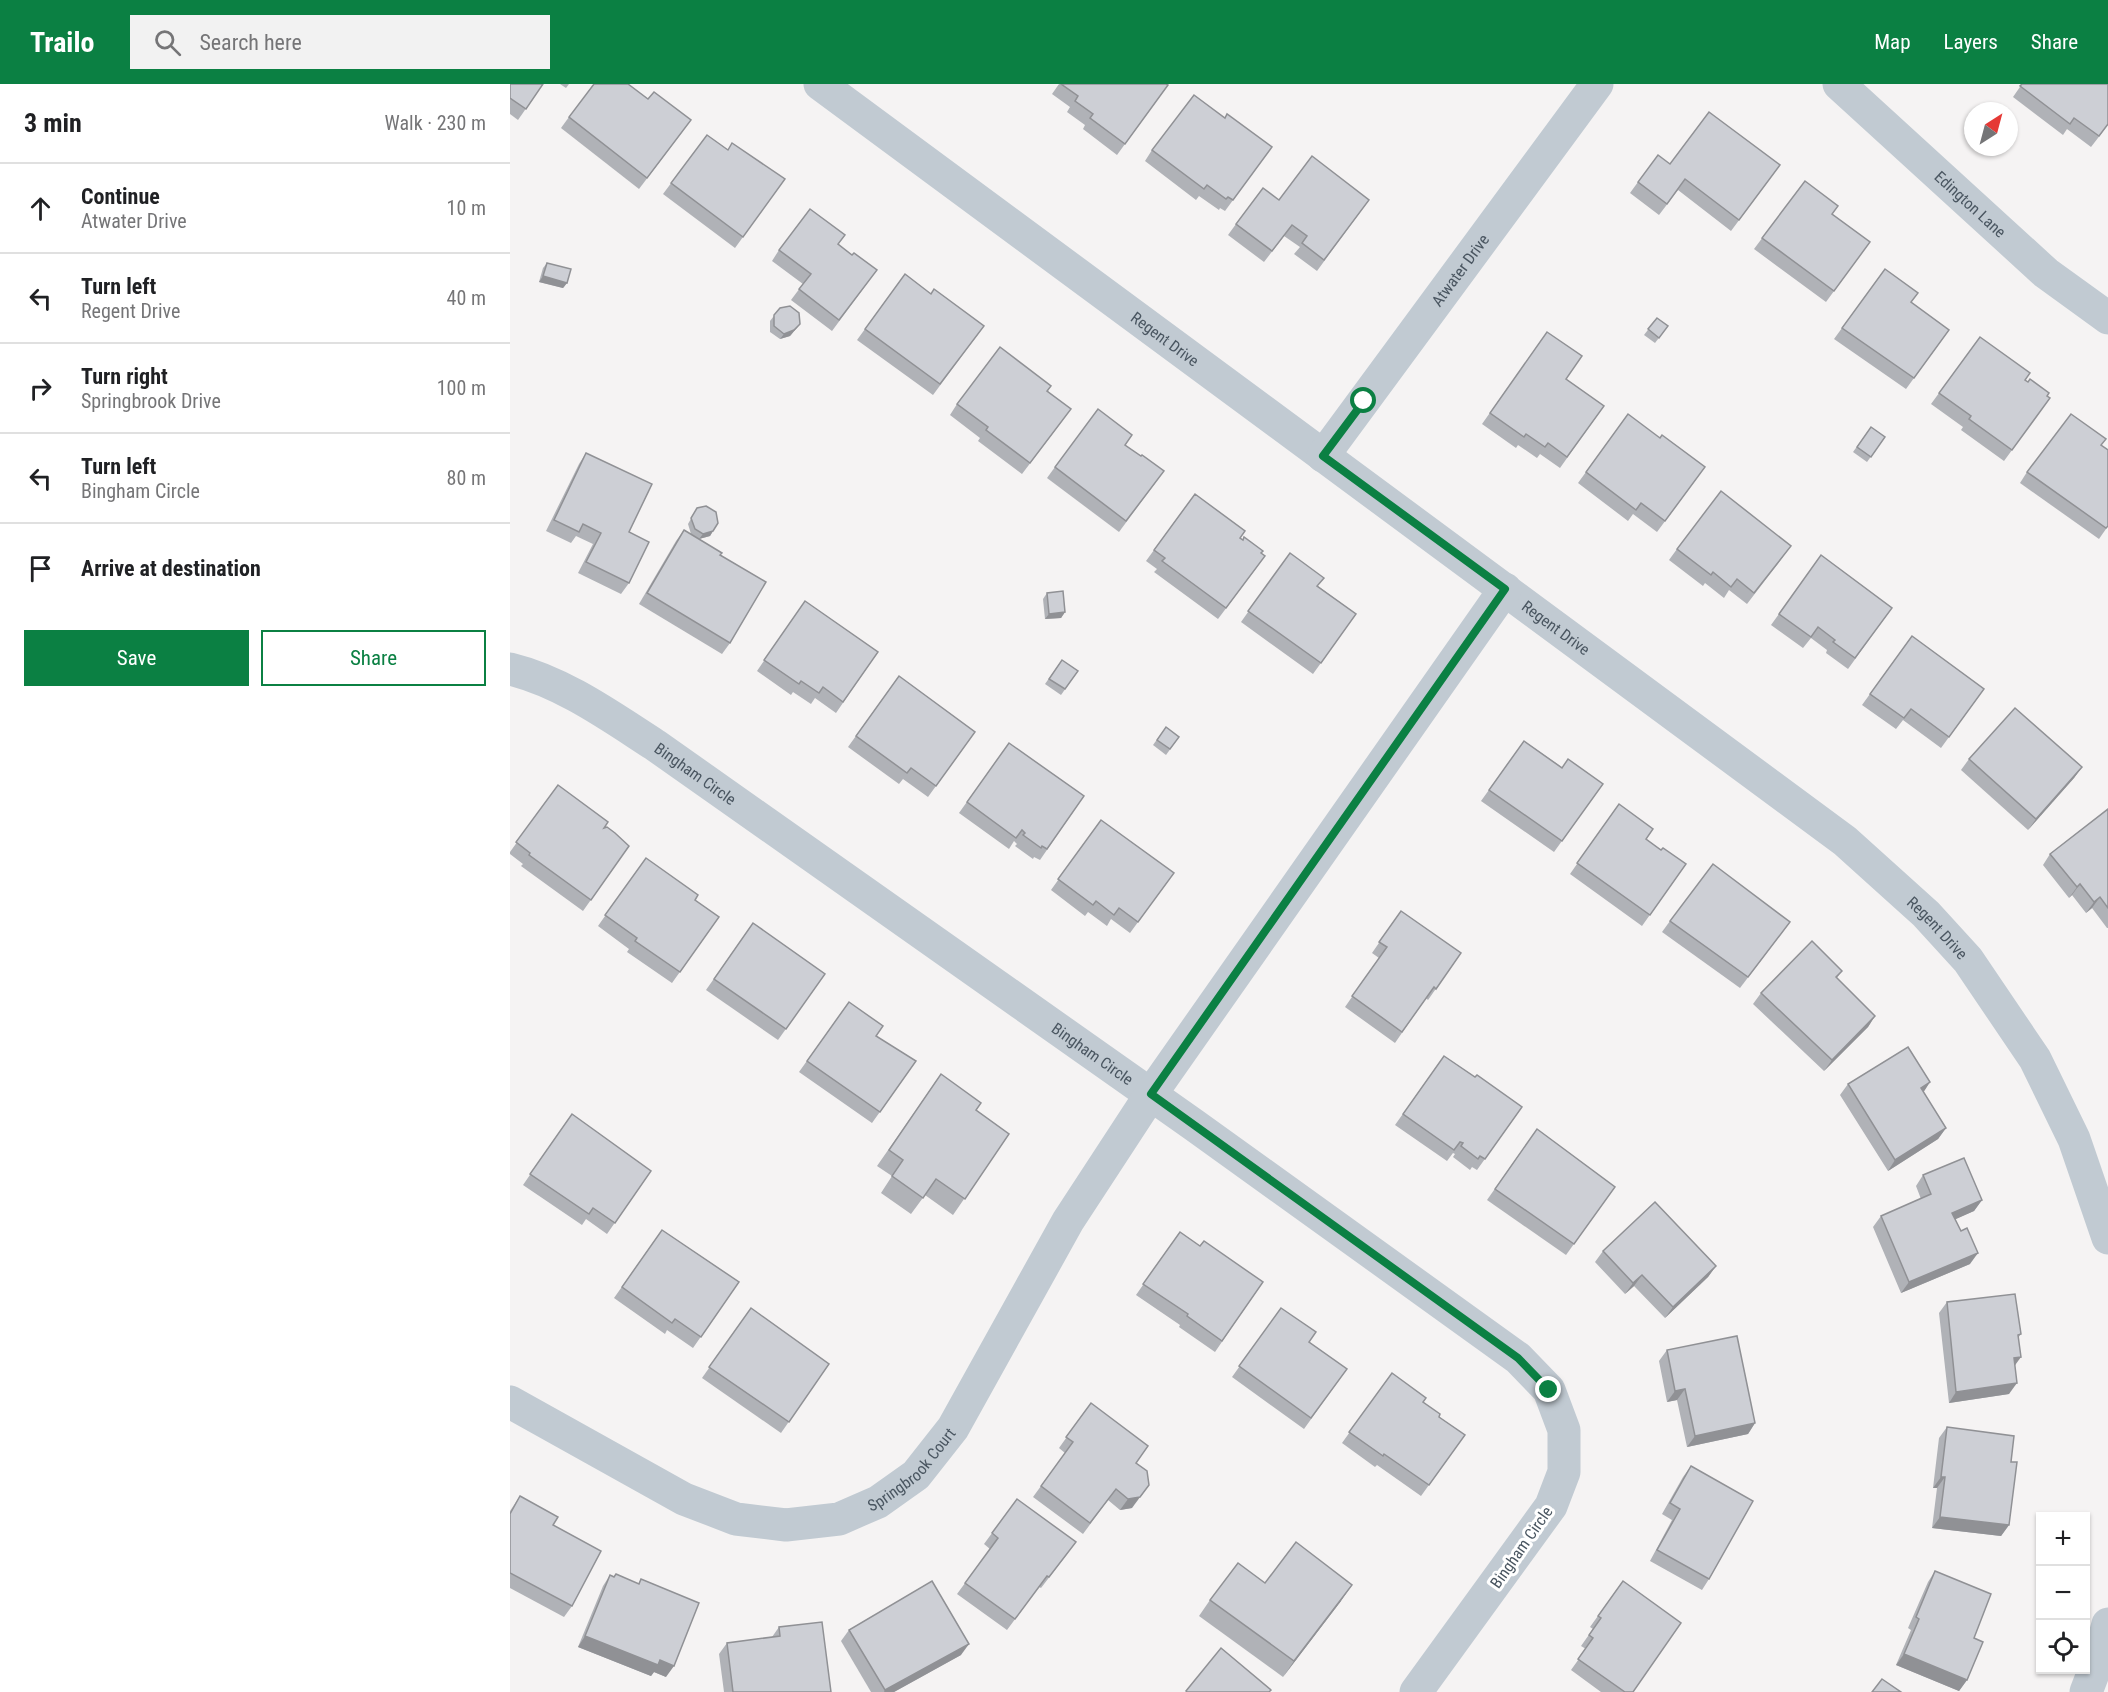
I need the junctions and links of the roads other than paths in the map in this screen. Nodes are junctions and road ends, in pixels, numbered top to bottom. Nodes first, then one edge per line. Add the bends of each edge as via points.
1 (820, 84) edge
2 (1597, 84) edge
3 (1839, 84) edge
4 (2108, 318) edge
5 (1323, 456) junction
6 (1505, 589) junction
7 (510, 669) edge
8 (1151, 1094) junction
9 (2108, 1238) edge
10 (510, 1402) edge
11 (2108, 1624) edge
12 (1416, 1692) edge
13 (2086, 1692) edge

1 - 5 street, Regent Drive
2 - 5 street, Atwater Drive
3 - 4 street, Edington Lane via 2046,273
5 - 6 street, Regent Drive
6 - 8 street, Springbrook Court
6 - 9 street, Regent Drive via 1845,841 1926,914 1968,960 2035,1059 2074,1139
7 - 8 street, Bingham Circle via 585,700 656,745
8 - 10 street, Springbrook Court via 1068,1221 953,1428 916,1475 878,1502 840,1519 786,1525 736,1519 684,1499
8 - 12 street, Bingham Circle via 1518,1358 1549,1390 1564,1430 1564,1472 1551,1506
11 - 13 street

